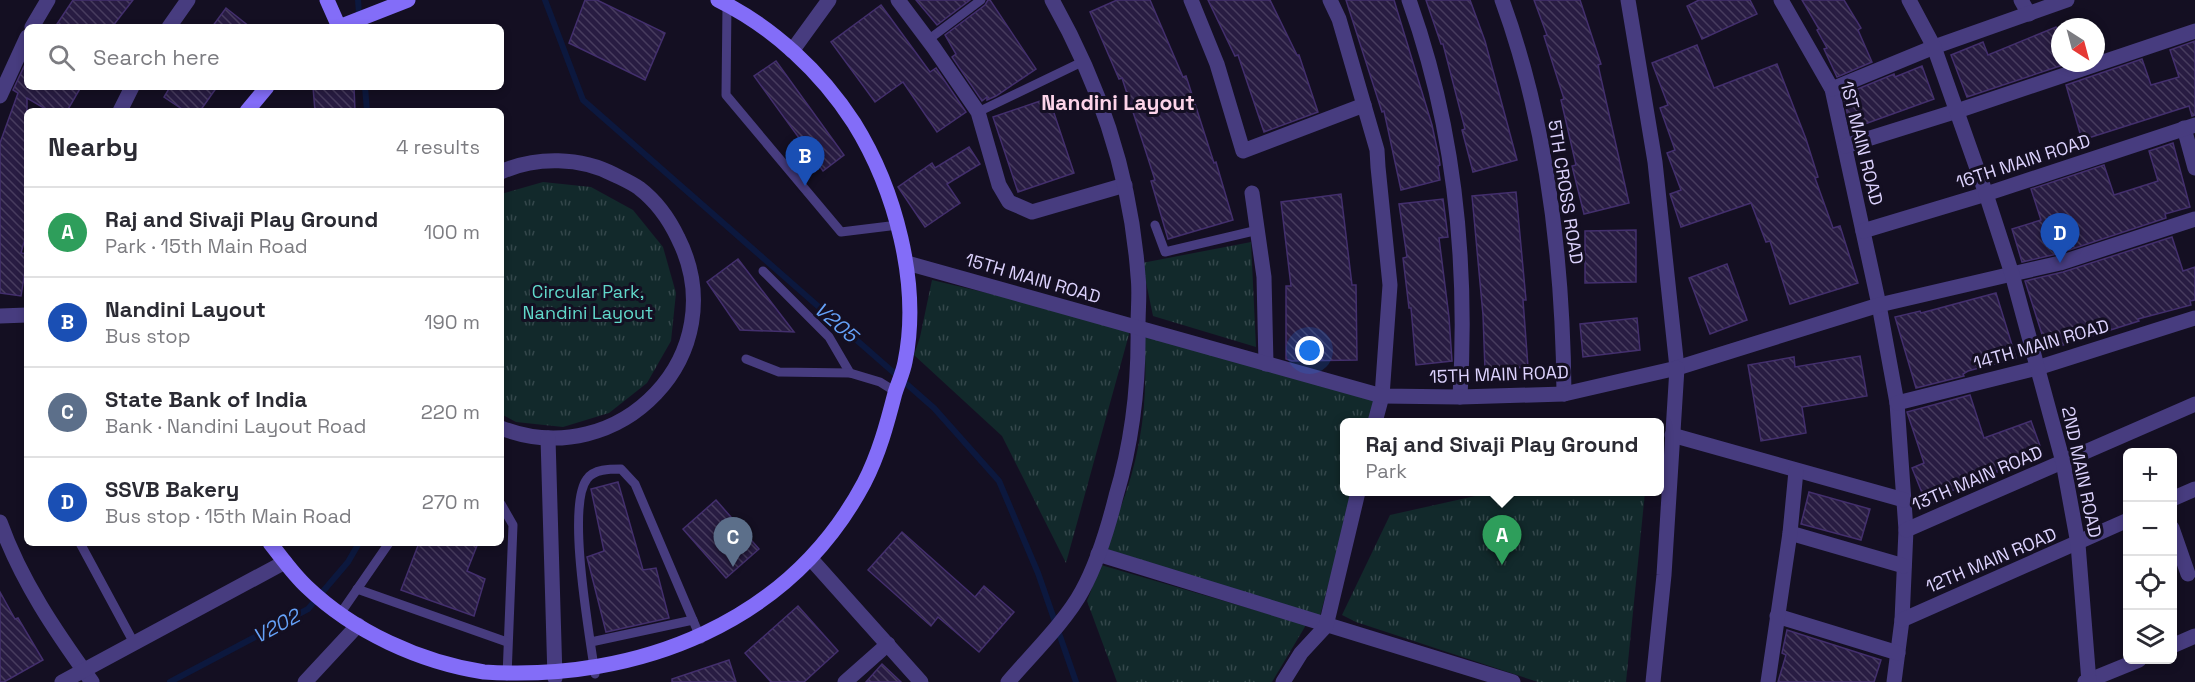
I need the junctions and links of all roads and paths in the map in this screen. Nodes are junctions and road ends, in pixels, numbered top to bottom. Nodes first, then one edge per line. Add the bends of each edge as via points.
1 (48, 0) edge
2 (188, 0) edge
3 (327, 0) edge
4 (408, 0) edge
5 (829, 0) edge
6 (898, 0) edge
7 (981, 0) edge
8 (1052, 0) edge
9 (1191, 0) edge
10 (1329, 0) edge
11 (1409, 0) edge
12 (1502, 0) edge
13 (1628, 0) edge
14 (1781, 0) edge
15 (1909, 0) edge
16 (2021, 0) edge
17 (2067, 0) edge
18 (722, 2) edge
19 (2029, 7) edge
20 (34, 24) edge
21 (171, 24) edge
22 (342, 24) edge
23 (346, 24) edge
24 (2195, 31) edge
25 (928, 40) junction
26 (24, 44) edge
27 (1934, 47) junction
28 (792, 51) junction
29 (1084, 61) junction
30 (1832, 89) junction
31 (130, 90) edge
32 (265, 90) edge
33 (0, 96) edge
34 (1364, 105) junction
35 (122, 108) edge
36 (250, 108) edge
37 (1957, 111) junction
38 (978, 112) junction
39 (2189, 127) edge
40 (1845, 146) junction
41 (2195, 168) edge
42 (504, 171) edge
43 (1125, 185) junction
44 (1252, 192) dead end
45 (1986, 194) junction
46 (2195, 219) edge
47 (898, 225) junction
48 (1155, 225) dead end
49 (1258, 230) junction
50 (1863, 231) junction
51 (907, 263) junction
52 (763, 271) dead end
53 (2012, 274) junction
54 (1879, 305) junction
55 (24, 315) edge
56 (0, 316) edge
57 (2195, 318) edge
58 (1138, 328) junction
59 (746, 359) dead end
60 (1266, 364) junction
61 (1677, 368) junction
62 (2037, 368) junction
63 (850, 373) junction
64 (896, 392) junction
65 (1564, 394) junction
66 (1382, 396) junction
67 (1461, 397) junction
68 (1897, 403) junction
69 (2195, 404) edge
70 (1376, 418) edge
71 (504, 429) edge
72 (1672, 435) junction
73 (548, 438) junction
74 (2063, 462) junction
75 (1796, 471) junction
76 (2195, 489) edge
77 (1357, 496) edge
78 (2177, 497) edge
79 (1904, 500) junction
80 (504, 509) edge
81 (0, 522) edge
82 (2123, 522) edge
83 (1906, 530) junction
84 (1790, 533) junction
85 (2177, 542) edge
86 (2078, 544) junction
87 (82, 546) edge
88 (272, 546) edge
89 (387, 546) edge
90 (1098, 554) junction
91 (811, 559) junction
92 (285, 562) junction
93 (1904, 567) junction
94 (2188, 574) dead end
95 (357, 589) junction
96 (335, 610) junction
97 (1778, 616) junction
98 (693, 620) junction
99 (1902, 620) junction
100 (358, 625) junction
101 (1326, 626) junction
102 (2195, 636) edge
103 (702, 641) junction
104 (507, 642) junction
105 (591, 642) junction
106 (134, 643) junction
107 (888, 644) junction
108 (2177, 644) edge
109 (1898, 653) junction
110 (2129, 664) edge
111 (595, 674) junction
112 (88, 676) edge
113 (507, 676) junction
114 (1481, 677) edge
115 (555, 680) edge
116 (2088, 681) edge
117 (62, 682) edge
118 (305, 682) edge
119 (845, 682) edge
120 (921, 682) edge
121 (1008, 682) edge
122 (1283, 682) edge
123 (1513, 682) edge
124 (1653, 682) edge
125 (1768, 682) edge
126 (1894, 682) edge

1 - 20 street
2 - 21 street
3 - 22 main road
4 - 23 main road
5 - 28 street
6 - 25 street
7 - 25 lane
8 - 29 street
9 - 34 street via 1217,64 1243,151
10 - 34 street via 1339,20
11 - 67 street via 1440,107 1457,203 1464,300
12 - 65 street, 5TH CROSS ROAD via 1535,115 1555,226
13 - 61 street via 1655,162
14 - 30 street, 1ST MAIN ROAD
15 - 27 street, 2ND MAIN ROAD
16 - 19 street
17 - 19 street
18 - 28 main road
18 - 47 lane via 726,95 841,232
19 - 27 street
24 - 37 street
25 - 38 street
26 - 33 street
27 - 30 street
27 - 37 street, 2ND MAIN ROAD
28 - 47 main road via 826,86 860,134 886,187
29 - 38 lane
29 - 43 street via 1103,108
30 - 40 street, 1ST MAIN ROAD
31 - 35 street
32 - 36 main road
34 - 66 street via 1377,150 1390,285
37 - 40 street
37 - 45 street, 2ND MAIN ROAD
38 - 43 street via 999,185 1009,202 1032,212
39 - 41 street
39 - 45 street, 16TH MAIN ROAD
40 - 50 street, 1ST MAIN ROAD
42 - 73 street via 517,165 559,160 601,168 639,188 669,218 687,256 694,298 688,341 669,379 639,410 602,431 560,440
43 - 58 street via 1139,278
44 - 49 street
45 - 50 street, 16TH MAIN ROAD
45 - 53 street, 2ND MAIN ROAD
46 - 53 street, 15TH MAIN ROAD via 2060,263
47 - 51 main road
48 - 49 lane via 1165,252
49 - 60 street via 1264,277
50 - 54 street, 1ST MAIN ROAD
51 - 58 street, 15TH MAIN ROAD
51 - 64 main road via 905,362
52 - 63 lane via 829,337
53 - 54 street, 15TH MAIN ROAD
53 - 62 street, 2ND MAIN ROAD
54 - 61 street, 15TH MAIN ROAD
54 - 68 street, 1ST MAIN ROAD
55 - 56 street
57 - 62 street, 14TH MAIN ROAD
58 - 60 street, 15TH MAIN ROAD
58 - 90 street via 1138,371 1130,440
59 - 63 lane via 779,372
60 - 66 street, 15TH MAIN ROAD
61 - 65 street, 15TH MAIN ROAD
61 - 72 street
62 - 68 street, 14TH MAIN ROAD
62 - 74 street, 2ND MAIN ROAD
63 - 64 lane via 880,382
64 - 91 main road via 865,481
65 - 67 street, 15TH MAIN ROAD
66 - 67 street, 15TH MAIN ROAD
66 - 70 street
68 - 79 street, 1ST MAIN ROAD
69 - 74 street, 13TH MAIN ROAD
71 - 73 street via 521,436
72 - 75 street
72 - 124 street
73 - 115 street
74 - 83 street, 13TH MAIN ROAD
74 - 86 street, 2ND MAIN ROAD
75 - 79 street
75 - 84 street
76 - 78 street
77 - 101 street
79 - 83 street, 1ST MAIN ROAD
80 - 104 lane via 513,525
81 - 112 street via 39,603
82 - 86 street, 12TH MAIN ROAD
83 - 93 street, 1ST MAIN ROAD
84 - 93 street
84 - 97 street
85 - 94 street
86 - 99 street, 12TH MAIN ROAD
86 - 116 street, 2ND MAIN ROAD
87 - 106 lane
88 - 92 main road
89 - 95 lane
90 - 101 street
90 - 121 street via 1082,591
91 - 103 main road via 765,602
91 - 107 street
92 - 96 main road
92 - 106 street
93 - 99 street, 1ST MAIN ROAD
95 - 96 lane
95 - 104 lane
96 - 100 main road
97 - 109 street
97 - 125 street
98 - 103 lane
98 - 105 lane
98 - 105 lane via 635,484 621,469 604,469 587,477 579,495 578,537
99 - 109 street, 1ST MAIN ROAD
100 - 113 main road via 439,662
100 - 118 street
101 - 114 street
101 - 122 street via 1301,653
102 - 108 street
103 - 111 main road via 654,661
104 - 113 lane
105 - 111 lane
106 - 112 street
107 - 119 street
107 - 120 street
109 - 126 street, 1ST MAIN ROAD
110 - 116 street
111 - 115 main road
112 - 117 street
113 - 115 main road
114 - 123 street

